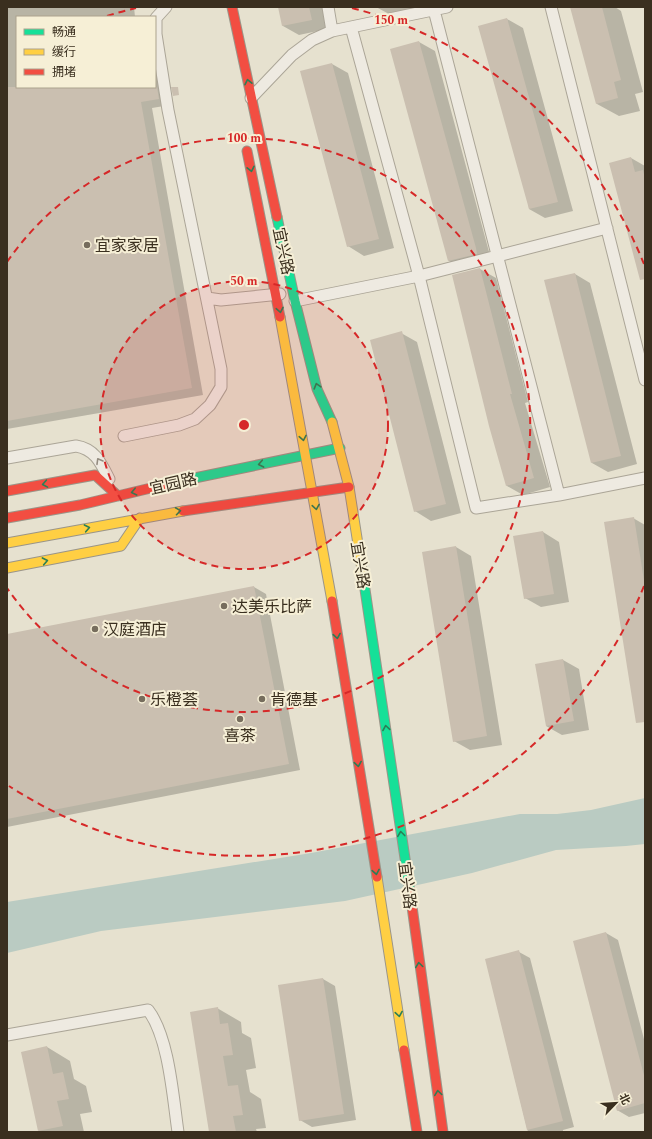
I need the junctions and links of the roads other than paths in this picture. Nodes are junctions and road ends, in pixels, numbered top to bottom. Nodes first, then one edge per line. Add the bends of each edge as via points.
1 (166, 7) edge
2 (232, 7) edge
3 (328, 7) edge
4 (447, 7) edge
5 (551, 7) edge
6 (427, 10) edge
7 (350, 27) junction
8 (332, 31) junction
9 (251, 98) junction
10 (245, 139) dead end
11 (607, 228) junction
12 (497, 256) junction
13 (419, 276) junction
14 (277, 294) junction
15 (294, 297) junction
16 (207, 298) junction
17 (645, 380) edge
18 (124, 436) dead end
19 (340, 448) junction
20 (307, 455) junction
21 (7, 458) edge
22 (645, 478) edge
23 (349, 487) junction
24 (7, 491) edge
25 (313, 492) junction
26 (559, 495) junction
27 (118, 496) junction
28 (7, 518) edge
29 (140, 518) junction
30 (7, 543) edge
31 (7, 568) edge
32 (7, 1035) edge
33 (178, 1132) edge
34 (418, 1132) edge
35 (443, 1132) edge

1 - 16 lane via 156,18 156,34 168,110
9 -> 2 street, 宜兴路
3 - 8 lane
4 - 6 lane
5 - 11 lane
6 - 7 lane
6 - 12 lane
7 - 8 lane
7 - 13 lane
8 - 9 lane via 312,40 292,55
9 - 15 street, 宜兴路
10 -> 14 street, 宜兴路
11 - 12 lane
11 - 17 lane
12 - 13 lane
12 - 26 lane
13 - 15 lane
13 - 26 lane via 476,508
14 - 15 lane
14 - 16 lane via 227,299
14 -> 20 street, 宜兴路
19 -> 15 street, 宜兴路 via 334,427 317,389
16 - 18 lane via 221,369 220,387 210,405 195,420
19 - 20 street, 宜园路
19 - 23 street, 宜兴路
20 - 25 street, 宜兴路
20 -> 27 street, 宜园路 via 199,476
27 -> 21 lane via 97,456 84,447 76,446
22 - 26 lane
23 - 25 street, 宜园路
35 -> 23 street, 宜兴路 via 398,808
27 -> 24 street via 94,475
29 -> 25 street, 宜园路
25 -> 34 street, 宜兴路
27 - 28 street, 宜园路
30 -> 29 street, 宜园路
31 -> 29 street, 宜园路 via 120,546
32 - 33 lane via 148,1010 165,1049

